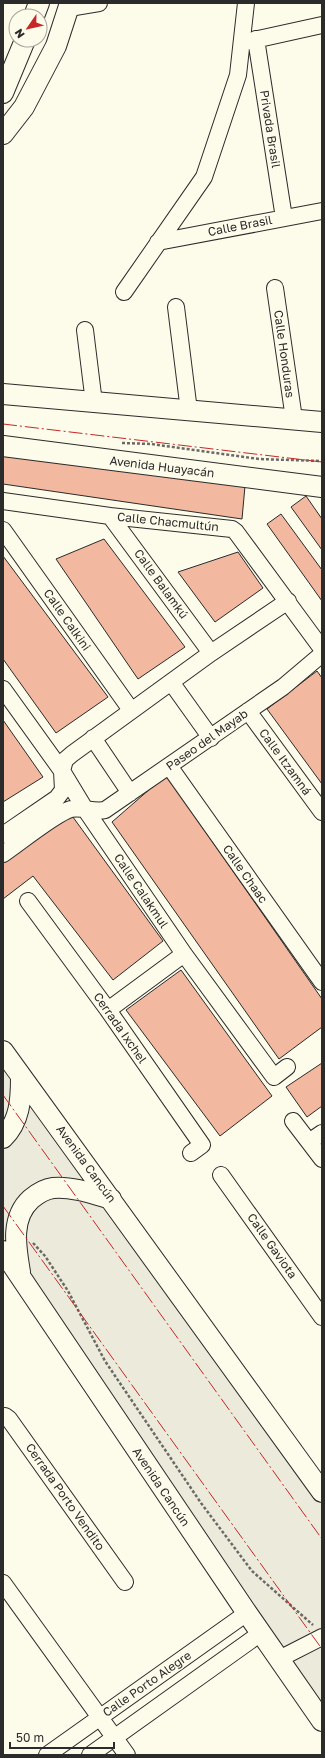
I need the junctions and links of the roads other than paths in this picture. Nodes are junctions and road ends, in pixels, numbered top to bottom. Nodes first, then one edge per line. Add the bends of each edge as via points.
1 (99, 3) edge
2 (246, 3) edge
3 (70, 6) edge
4 (322, 25) edge
5 (249, 41) junction
6 (22, 48) edge
7 (3, 93) edge
8 (3, 134) edge
9 (322, 211) edge
10 (284, 218) junction
11 (158, 242) junction
12 (274, 288) dead end
13 (124, 292) dead end
14 (176, 307) dead end
15 (85, 330) dead end
16 (3, 394) edge
17 (94, 403) junction
18 (189, 411) junction
19 (294, 419) junction
20 (322, 422) edge
21 (3, 446) edge
22 (322, 487) edge
23 (3, 501) edge
24 (110, 516) junction
25 (3, 530) edge
26 (288, 601) junction
27 (322, 649) edge
28 (211, 653) junction
29 (322, 654) edge
30 (171, 682) junction
31 (3, 689) edge
32 (131, 710) junction
33 (248, 711) junction
34 (93, 738) junction
35 (211, 738) junction
36 (169, 766) junction
37 (62, 771) junction
38 (130, 793) junction
39 (85, 809) junction
40 (322, 812) edge
41 (3, 835) edge
42 (3, 854) edge
43 (28, 901) dead end
44 (184, 954) junction
45 (322, 982) edge
46 (108, 1010) junction
47 (3, 1051) edge
48 (287, 1067) dead end
49 (21, 1077) junction
50 (293, 1121) dead end
51 (3, 1138) edge
52 (316, 1138) edge
53 (191, 1153) dead end
54 (322, 1159) edge
55 (221, 1175) dead end
56 (111, 1199) junction
57 (3, 1251) edge
58 (21, 1277) junction
59 (322, 1317) edge
60 (3, 1417) edge
61 (322, 1492) edge
62 (125, 1582) dead end
63 (3, 1583) edge
64 (247, 1613) junction
65 (261, 1633) junction
66 (319, 1633) edge
67 (279, 1659) junction
68 (99, 1717) junction
69 (322, 1721) edge
70 (114, 1738) junction
71 (47, 1755) edge
72 (90, 1755) edge
73 (127, 1755) edge

1 - 3 street
2 - 5 street
3 - 8 main road via 56,46 24,107
4 - 5 street
5 - 10 street, Privada Brasil
5 - 11 street via 204,177
6 - 7 main road
9 - 10 street, Calle Brasil
10 - 11 street, Calle Brasil
11 - 13 street
12 - 19 street, Calle Honduras
14 - 18 street
15 - 17 street
16 - 17 main road
17 - 18 main road
18 - 19 main road
19 - 20 main road
21 - 22 main road, Avenida Huayacán
23 - 24 street, Calle Chacmultún
24 - 26 street, Calle Chacmultún via 232,530
24 - 28 street, Calle Balamkú
25 - 32 street, Calle Calkini
26 - 27 street, Calle Chacmultún
26 - 28 street
28 - 30 street
29 - 33 street, Paseo del Mayab via 283,687
30 - 32 street
30 - 35 street
31 - 37 street, Calle Calakmul
32 - 34 street
33 - 35 street, Paseo del Mayab
33 - 40 street, Calle Itzamná
34 - 37 street via 65,760
34 - 38 street
35 - 36 street, Paseo del Mayab
36 - 38 street, Paseo del Mayab
36 - 45 street, Calle Chaac
37 - 39 street, Calle Calakmul
37 - 41 street via 62,790 57,798
38 - 39 street, Paseo del Mayab via 105,810 95,812
39 - 42 street, Paseo del Mayab via 71,809 58,816
39 - 44 street, Calle Calakmul
43 - 46 street, Cerrada Ixchel
44 - 46 street
44 - 48 street, Calle Calakmul via 274,1077
46 - 53 street, Cerrada Ixchel via 202,1145
47 - 49 main road, Avenida Cancún
49 - 51 main road via 18,1115
49 - 56 main road, Avenida Cancún
50 - 52 street
52 - 54 street
55 - 59 street, Calle Gaviota
56 - 58 main road via 61,1188 47,1190 34,1196 19,1216 17,1225
56 - 61 main road, Avenida Cancún
57 - 58 main road, Avenida Cancún
58 - 64 main road, Avenida Cancún
60 - 62 street, Cerrada Porto Vendito via 9,1419
63 - 68 street
64 - 65 main road, Avenida Cancún
64 - 68 street, Calle Porto Alegre
65 - 67 main road, Avenida Cancún
65 - 70 street, Calle Porto Alegre
66 - 67 street
67 - 69 main road, Avenida Cancún
68 - 70 street
68 - 71 street, Calle Porto Alegre
70 - 72 street, Calle Porto Alegre
70 - 73 street

